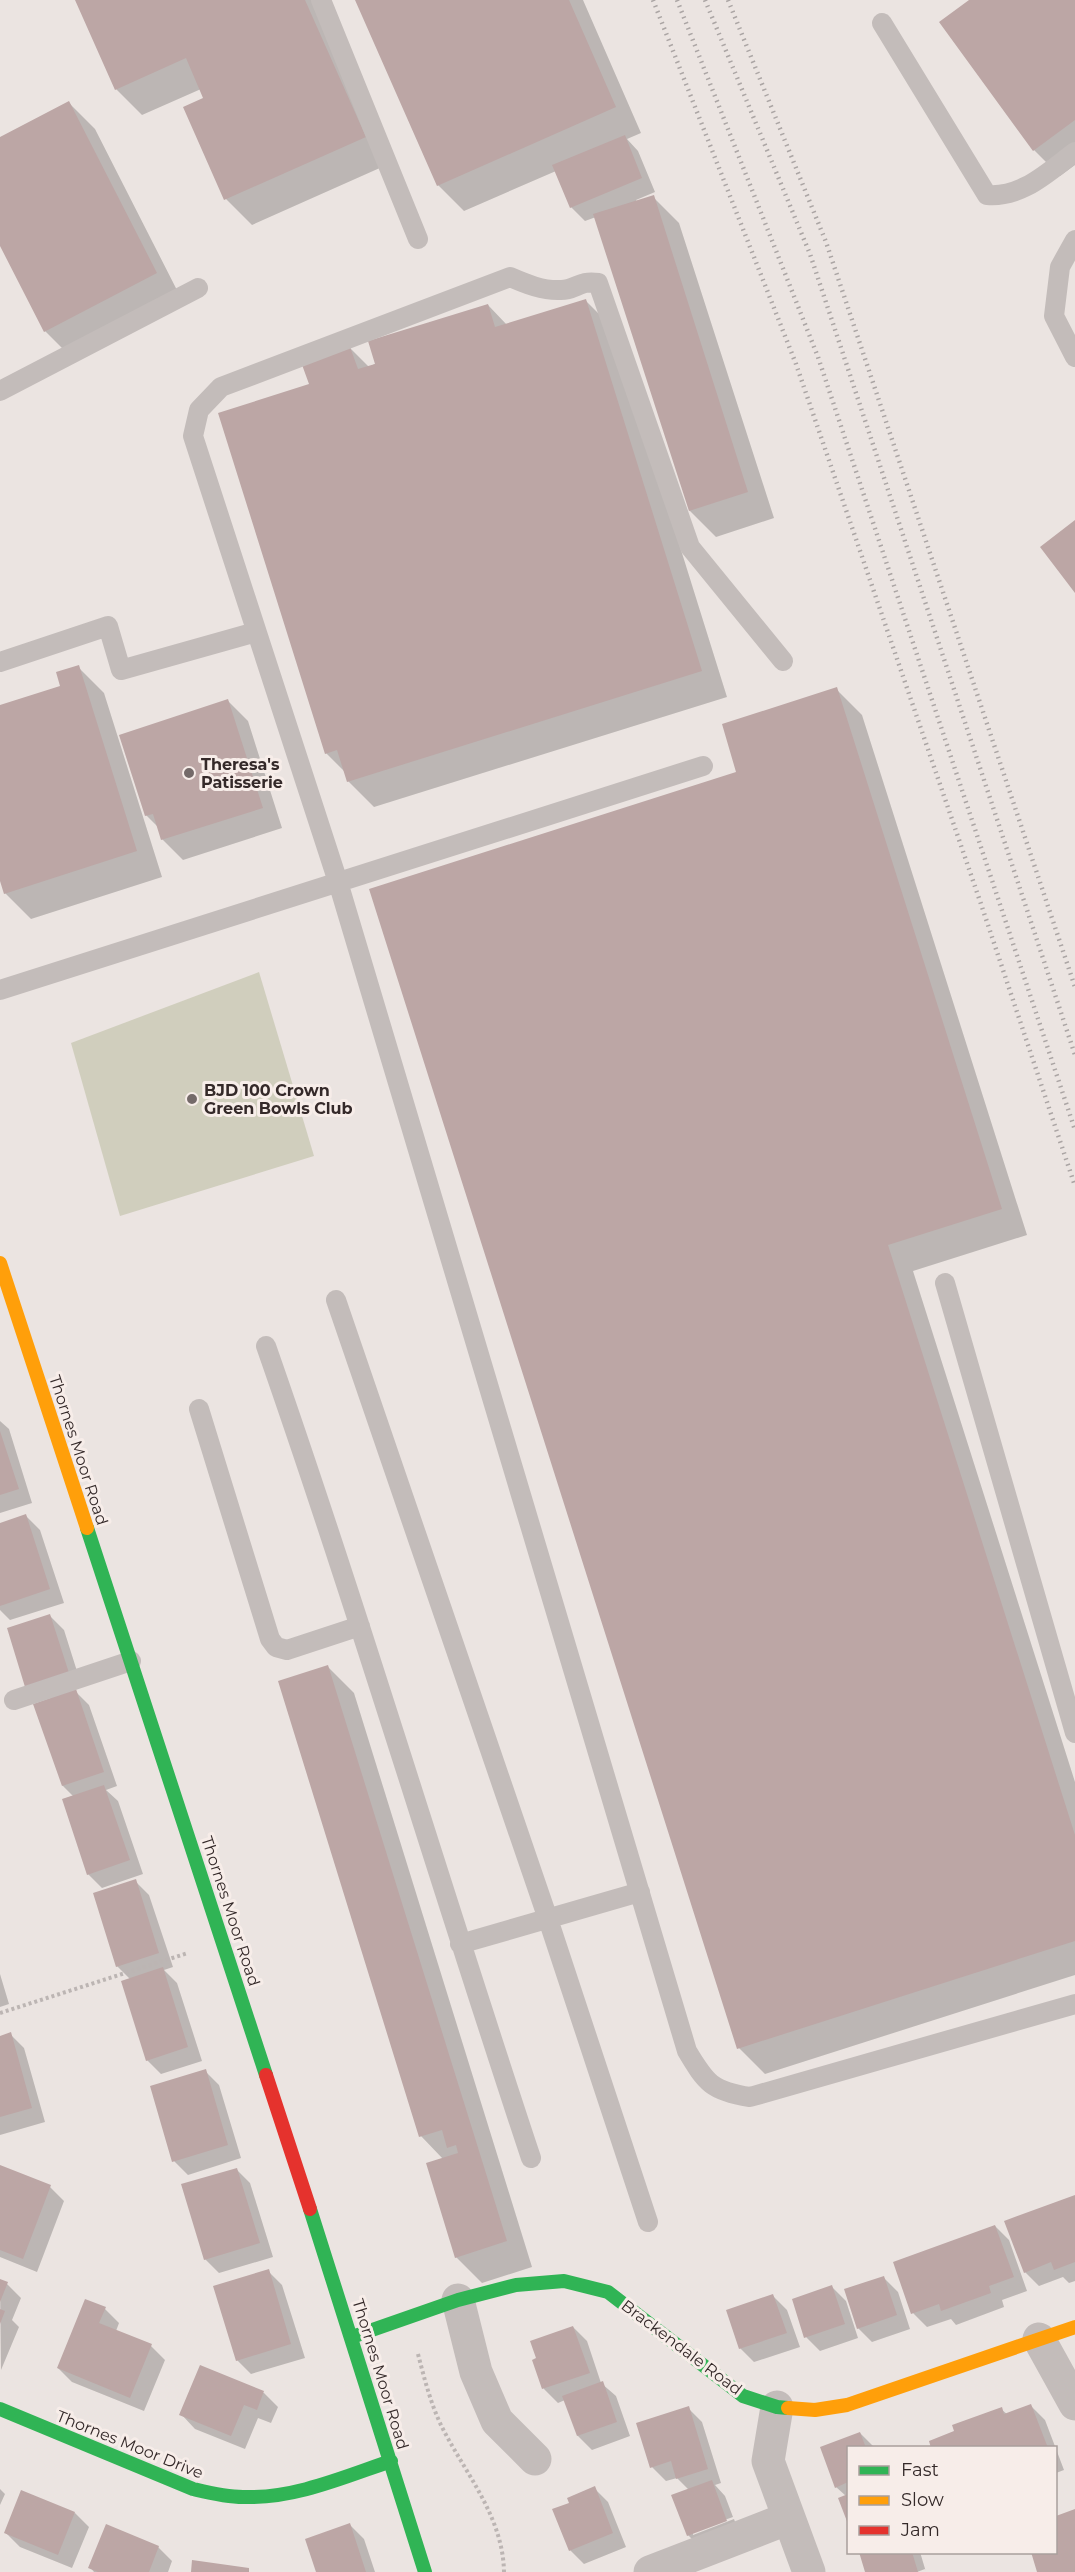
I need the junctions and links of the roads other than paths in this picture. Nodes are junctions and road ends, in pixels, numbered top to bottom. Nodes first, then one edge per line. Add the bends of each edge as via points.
1 (321, 0) edge
2 (882, 23) dead end
3 (1075, 152) edge
4 (418, 239) dead end
5 (1075, 240) edge
6 (198, 288) dead end
7 (1075, 357) edge
8 (0, 391) edge
9 (256, 632) junction
10 (783, 661) dead end
11 (0, 662) edge
12 (703, 766) dead end
13 (338, 882) junction
14 (0, 990) edge
15 (0, 1263) edge
16 (945, 1283) dead end
17 (336, 1300) dead end
18 (266, 1346) dead end
19 (199, 1409) dead end
20 (360, 1626) junction
21 (131, 1661) junction
22 (14, 1700) dead end
23 (1075, 1733) edge
24 (640, 1892) junction
25 (548, 1918) junction
26 (460, 1944) junction
27 (1075, 2004) edge
28 (531, 2158) dead end
29 (648, 2222) dead end
30 (458, 2300) junction
31 (1075, 2327) edge
32 (352, 2337) junction
33 (1039, 2339) junction
34 (1075, 2404) edge
35 (777, 2408) junction
36 (0, 2409) edge
37 (535, 2459) dead end
38 (391, 2461) junction
39 (789, 2518) junction
40 (662, 2570) edge
41 (425, 2572) edge
42 (809, 2572) edge

1 - 4 lane
2 - 3 lane via 987,195 1004,196 1028,187
5 - 7 lane via 1060,267 1054,316
6 - 8 lane
9 - 10 lane via 193,436 199,410 221,387 510,276 534,287 563,291 585,281 598,283 690,547
9 - 11 lane via 121,670 108,626
9 - 13 lane
12 - 13 lane
13 - 14 lane
13 - 24 lane
15 - 21 street, Thornes Moor Road
16 - 23 lane
17 - 25 lane
18 - 20 lane
19 - 20 lane via 270,1639 276,1647 287,1650
20 - 26 lane
21 - 22 lane
21 - 32 street, Thornes Moor Road
24 - 25 lane
24 - 27 lane via 687,2051 702,2077 724,2093 750,2097
25 - 26 lane
25 - 29 lane
26 - 28 lane
30 - 32 street, Brackendale Road
30 - 35 street, Brackendale Road via 516,2285 564,2282 608,2292 743,2396
30 - 37 street via 476,2372 497,2421
31 - 33 street, Brackendale Road
32 - 38 street, Thornes Moor Road
33 - 34 street
33 - 35 street, Brackendale Road via 847,2405 815,2410
35 - 39 street via 768,2461
36 - 38 street, Thornes Moor Drive via 192,2489 225,2496 264,2496 310,2487
38 - 41 street, Thornes Moor Road
39 - 40 street
39 - 42 street

